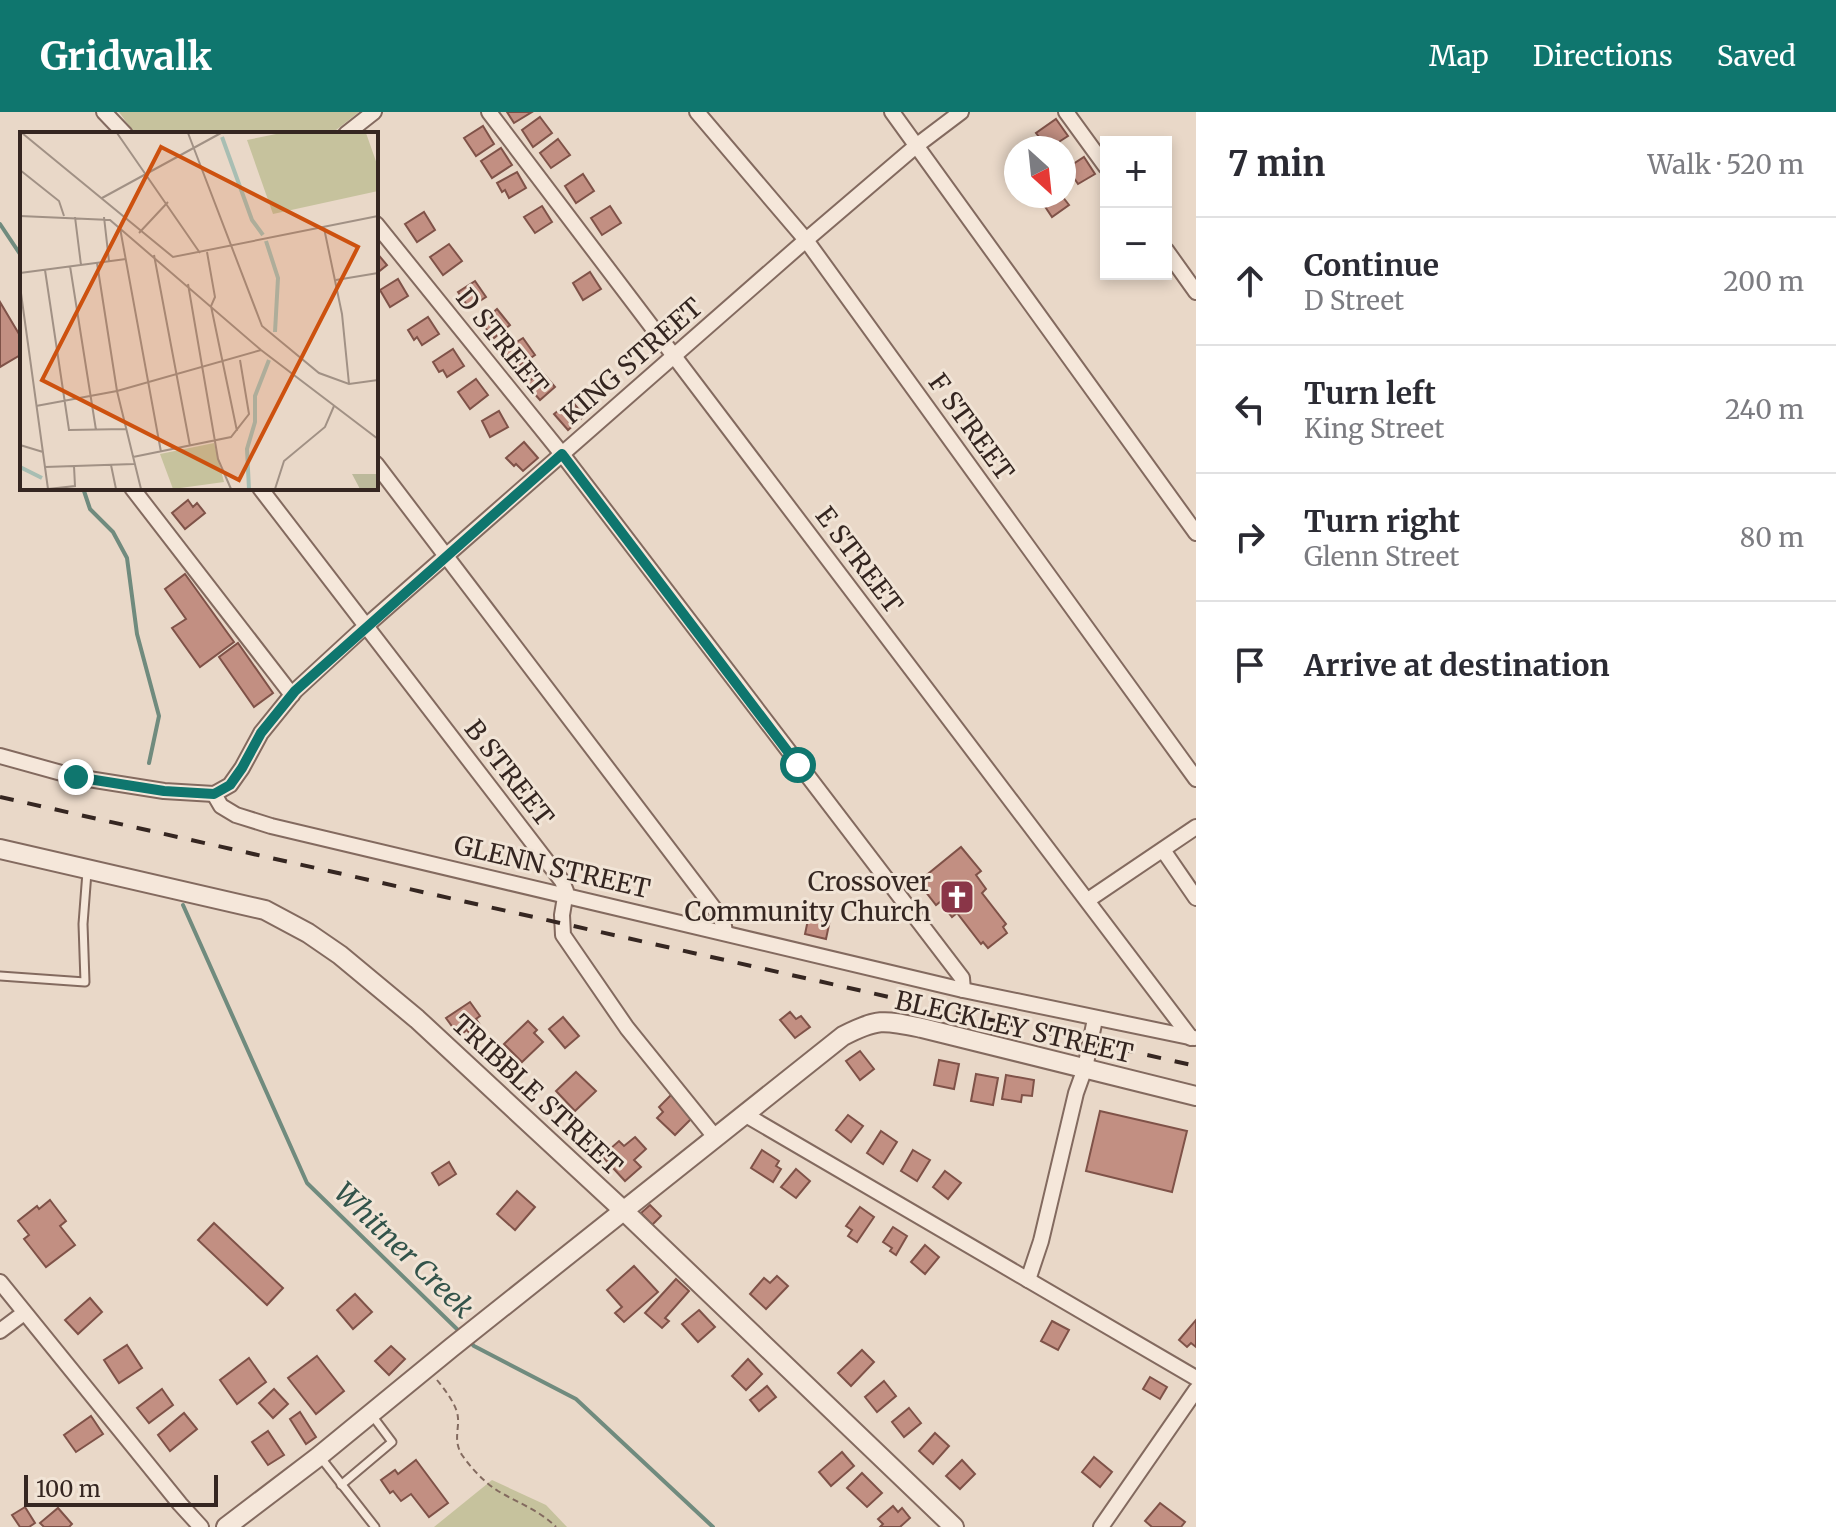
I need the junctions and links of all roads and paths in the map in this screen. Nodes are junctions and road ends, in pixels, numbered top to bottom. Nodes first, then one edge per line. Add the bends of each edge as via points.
1 (104, 112) edge
2 (374, 112) edge
3 (489, 112) edge
4 (697, 112) edge
5 (892, 112) edge
6 (961, 112) edge
7 (1066, 112) edge
8 (123, 132) edge
9 (349, 132) edge
10 (916, 146) junction
11 (1100, 159) edge
12 (378, 226) edge
13 (806, 240) junction
14 (1172, 258) edge
15 (1196, 292) edge
16 (673, 357) junction
17 (562, 454) junction
18 (378, 467) edge
19 (134, 490) edge
20 (262, 490) edge
21 (1196, 533) edge
22 (446, 556) junction
23 (366, 626) junction
24 (292, 695) junction
25 (0, 756) edge
26 (1196, 779) edge
27 (214, 794) junction
28 (1196, 827) edge
29 (0, 849) edge
30 (1163, 850) junction
31 (87, 870) junction
32 (565, 896) junction
33 (1196, 898) edge
34 (1088, 900) junction
35 (725, 933) junction
36 (0, 976) edge
37 (963, 990) junction
38 (1095, 1019) junction
39 (1194, 1038) edge
40 (1085, 1068) junction
41 (1196, 1096) edge
42 (744, 1114) junction
43 (715, 1137) junction
44 (624, 1211) junction
45 (1028, 1280) junction
46 (0, 1282) edge
47 (24, 1313) junction
48 (0, 1331) edge
49 (428, 1367) junction
50 (1196, 1378) edge
51 (1196, 1390) edge
52 (371, 1414) junction
53 (319, 1456) junction
54 (341, 1485) junction
55 (201, 1527) edge
56 (226, 1527) edge
57 (375, 1527) edge
58 (556, 1527) edge
59 (954, 1527) edge
60 (1101, 1527) edge

1 - 8 street
2 - 9 street
3 - 16 street, E STREET
4 - 13 street, F STREET
5 - 10 street
6 - 10 street, KING STREET
7 - 11 street
10 - 13 street, KING STREET
10 - 21 street
12 - 17 street, D STREET
13 - 16 street, KING STREET
13 - 26 street, F STREET
14 - 15 street
16 - 17 street, KING STREET
16 - 34 street, E STREET
17 - 22 street, KING STREET
17 - 37 street, D STREET via 962,978
18 - 22 street
19 - 24 street
20 - 23 street, B STREET
22 - 23 street, KING STREET
22 - 35 street via 719,915
23 - 24 street, KING STREET
23 - 32 street, B STREET via 562,881
24 - 27 street, KING STREET via 230,785
25 - 27 street via 76,777
27 - 32 street, GLENN STREET via 228,811 271,826
28 - 30 street
29 - 31 street, TRIBBLE STREET
30 - 33 street
30 - 34 street
31 - 36 lane via 85,982
31 - 44 street, TRIBBLE STREET via 265,910 308,933 417,1019
32 - 35 street, GLENN STREET
32 - 43 street, B STREET via 563,935 627,1028
34 - 39 street, E STREET
35 - 37 street, GLENN STREET
37 - 38 street, GLENN STREET
38 - 39 street, GLENN STREET
38 - 40 street
40 - 41 street, BLECKLEY STREET
40 - 42 street, BLECKLEY STREET via 888,1021 865,1024
40 - 45 street
42 - 43 street, BLECKLEY STREET
42 - 45 street
43 - 44 street, BLECKLEY STREET
44 - 49 street, BLECKLEY STREET
44 - 59 street, TRIBBLE STREET
45 - 50 street
46 - 47 street
47 - 48 street
47 - 55 street
49 - 52 street, BLECKLEY STREET
49 - 58 path via 457,1414 461,1453 495,1489
51 - 60 street
52 - 53 street, BLECKLEY STREET
52 - 54 lane via 392,1442
53 - 54 lane
53 - 56 street, BLECKLEY STREET
54 - 57 lane

